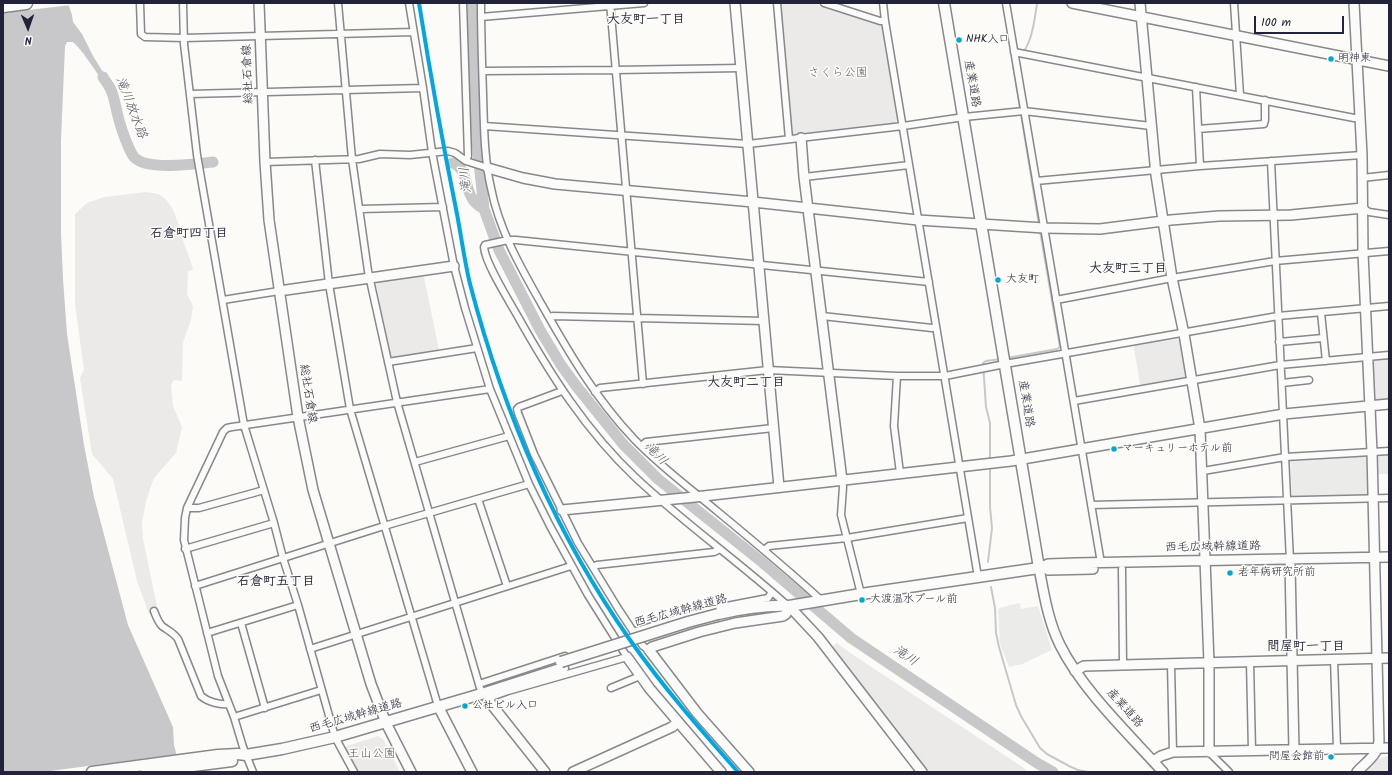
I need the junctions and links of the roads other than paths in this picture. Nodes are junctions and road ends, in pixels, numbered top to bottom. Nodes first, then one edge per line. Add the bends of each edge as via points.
1 (26, 3) edge
2 (140, 3) edge
3 (183, 3) edge
4 (259, 3) edge
5 (338, 3) edge
6 (409, 3) edge
7 (463, 3) edge
8 (481, 3) edge
9 (644, 3) edge
10 (735, 3) edge
11 (777, 3) edge
12 (824, 3) edge
13 (883, 3) edge
14 (944, 3) edge
15 (1006, 3) edge
16 (1072, 3) edge
17 (1140, 3) edge
18 (1234, 3) edge
19 (1354, 3) edge
20 (610, 4) edge
21 (3, 6) edge
22 (481, 17) junction
23 (1141, 17) junction
24 (884, 21) junction
25 (414, 32) junction
26 (340, 34) junction
27 (260, 36) junction
28 (1236, 36) junction
29 (184, 38) junction
30 (1014, 52) junction
31 (1356, 60) junction
32 (1389, 66) edge
33 (742, 68) junction
34 (616, 70) junction
35 (483, 71) junction
36 (1146, 77) junction
37 (1196, 86) junction
38 (423, 88) junction
39 (346, 90) junction
40 (262, 92) junction
41 (190, 94) junction
42 (1240, 95) junction
43 (1265, 100) junction
44 (1024, 111) junction
45 (964, 117) junction
46 (1360, 118) junction
47 (484, 126) junction
48 (903, 126) junction
49 (1151, 126) junction
50 (1198, 129) junction
51 (621, 136) junction
52 (801, 138) junction
53 (789, 139) junction
54 (748, 144) junction
55 (432, 152) junction
56 (1362, 155) junction
57 (352, 159) junction
58 (315, 160) junction
59 (1271, 161) junction
60 (264, 162) junction
61 (469, 162) junction
62 (909, 165) junction
63 (1200, 166) junction
64 (486, 168) junction
65 (1155, 170) junction
66 (1389, 175) edge
67 (804, 177) junction
68 (1362, 178) junction
69 (1036, 181) junction
70 (626, 190) junction
71 (753, 202) junction
72 (444, 207) junction
73 (808, 208) junction
74 (1363, 208) junction
75 (360, 209) junction
76 (1389, 215) edge
77 (1274, 216) junction
78 (918, 220) junction
79 (1163, 221) junction
80 (982, 224) junction
81 (1044, 228) junction
82 (507, 241) junction
83 (631, 251) junction
84 (1389, 251) edge
85 (1363, 253) junction
86 (1275, 261) junction
87 (759, 264) junction
88 (454, 266) junction
89 (816, 270) junction
90 (370, 278) junction
91 (1172, 278) junction
92 (929, 282) junction
93 (329, 284) junction
94 (279, 291) junction
95 (223, 300) junction
96 (1056, 300) junction
97 (1389, 306) edge
98 (1366, 309) junction
99 (1321, 313) junction
100 (822, 316) junction
101 (1278, 316) junction
102 (548, 317) junction
103 (636, 318) junction
104 (764, 321) junction
105 (936, 327) junction
106 (1184, 334) junction
107 (1323, 338) junction
108 (1279, 342) junction
109 (477, 348) junction
110 (1065, 354) junction
111 (1389, 355) edge
112 (1368, 357) junction
113 (1326, 361) junction
114 (388, 362) junction
115 (1005, 364) junction
116 (1280, 365) junction
117 (768, 370) junction
118 (828, 372) junction
119 (897, 376) junction
120 (945, 376) junction
121 (1309, 380) dead end
122 (1192, 381) junction
123 (1282, 383) junction
124 (643, 384) junction
125 (490, 389) junction
126 (562, 391) junction
127 (595, 392) junction
128 (1074, 401) junction
129 (397, 402) junction
130 (1389, 404) edge
131 (1370, 406) junction
132 (350, 408) junction
133 (1284, 414) junction
134 (298, 417) junction
135 (244, 425) junction
136 (773, 428) junction
137 (1200, 429) junction
138 (509, 436) junction
139 (641, 446) junction
140 (1082, 449) junction
141 (1389, 451) edge
142 (1372, 452) junction
143 (1285, 457) junction
144 (1021, 459) junction
145 (415, 462) junction
146 (960, 467) junction
147 (1203, 471) junction
148 (900, 473) junction
149 (842, 480) junction
150 (529, 484) junction
151 (779, 487) junction
152 (264, 490) junction
153 (697, 496) junction
154 (1373, 498) junction
155 (1389, 498) edge
156 (478, 499) junction
157 (664, 499) junction
158 (1288, 500) junction
159 (1203, 502) junction
160 (1091, 505) junction
161 (187, 508) junction
162 (562, 510) junction
163 (429, 513) junction
164 (968, 518) junction
165 (274, 523) junction
166 (384, 526) junction
167 (847, 538) junction
168 (330, 543) junction
169 (186, 549) junction
170 (720, 549) junction
171 (764, 550) junction
172 (1389, 557) edge
173 (283, 558) junction
174 (1375, 560) junction
175 (1290, 562) junction
176 (1389, 562) edge
177 (1101, 564) junction
178 (1205, 564) junction
179 (571, 566) junction
180 (593, 567) junction
181 (1039, 568) junction
182 (1122, 569) junction
183 (978, 577) junction
184 (195, 586) junction
185 (507, 586) junction
186 (772, 592) junction
187 (861, 594) junction
188 (820, 601) junction
189 (455, 602) junction
190 (298, 606) junction
191 (792, 606) junction
192 (154, 611) dead end
193 (411, 617) junction
194 (241, 623) junction
195 (634, 632) junction
196 (207, 633) junction
197 (356, 634) junction
198 (616, 639) junction
199 (310, 649) junction
200 (649, 650) junction
201 (626, 656) junction
202 (1377, 658) junction
203 (1389, 658) edge
204 (1293, 660) junction
205 (1334, 660) junction
206 (1250, 662) junction
207 (1209, 663) junction
208 (1123, 664) junction
209 (1171, 664) junction
210 (562, 665) junction
211 (1075, 671) junction
212 (640, 676) junction
213 (480, 686) junction
214 (611, 688) dead end
215 (321, 690) junction
216 (472, 696) junction
217 (488, 700) joint
218 (228, 704) junction
219 (438, 706) junction
220 (265, 708) junction
221 (234, 717) junction
222 (678, 722) junction
223 (386, 723) junction
224 (336, 737) junction
225 (1389, 748) edge
226 (1337, 749) junction
227 (1378, 749) junction
228 (1294, 750) junction
229 (1252, 751) junction
230 (1173, 752) junction
231 (1210, 752) junction
232 (246, 755) junction
233 (218, 759) junction
234 (1154, 761) junction
235 (92, 772) edge
236 (146, 772) edge
237 (253, 772) edge
238 (354, 772) edge
239 (411, 772) edge
240 (472, 772) edge
241 (544, 772) edge
242 (573, 772) edge
243 (721, 772) edge
244 (749, 772) edge
245 (922, 772) edge
246 (1163, 772) edge
247 (1229, 772) edge
248 (1357, 772) edge

1 - 21 highway
2 - 29 street via 143,37
3 - 29 street
4 - 27 street, 総社石倉線
5 - 26 street
6 - 25 street
7 - 61 street
8 - 22 street
9 - 20 street
10 - 33 street
11 - 53 street
12 - 24 street
13 - 24 street
14 - 45 main road, 産業道路
15 - 30 street
16 - 23 street
17 - 23 street
18 - 28 street
19 - 31 street
20 - 22 street
20 - 34 street
22 - 35 street
23 - 28 street
23 - 36 street
24 - 48 street
25 - 26 street
25 - 38 street
26 - 27 street
26 - 39 street
27 - 29 street
27 - 40 street, 総社石倉線
28 - 31 street
28 - 42 street
29 - 41 street
30 - 36 street
30 - 44 street
31 - 32 street
31 - 46 street
33 - 34 street
33 - 54 street
34 - 35 street
34 - 51 street
35 - 47 street
36 - 37 street
36 - 49 street
37 - 42 street
37 - 50 street
38 - 39 street
38 - 55 street
39 - 40 street
39 - 57 street
40 - 41 street
40 - 60 street, 総社石倉線
41 - 95 street via 196,155
42 - 43 street
43 - 46 street
43 - 50 street via 1264,124
44 - 45 street
44 - 49 street
44 - 69 street
45 - 48 street
45 - 80 main road, 産業道路
46 - 56 street
47 - 51 street
47 - 64 street
48 - 52 street
48 - 62 street
49 - 65 street
50 - 63 street
51 - 54 street
51 - 70 street
52 - 53 street
52 - 67 street
53 - 54 street
54 - 71 street
55 - 57 street via 380,154
55 - 61 street via 452,151
55 - 72 street
56 - 59 street
56 - 68 street
57 - 58 street
57 - 75 street
58 - 60 street
58 - 93 street
59 - 63 street
59 - 77 street
60 - 94 street, 総社石倉線
61 - 64 street
62 - 67 street
62 - 78 street
63 - 65 street
64 - 70 street via 555,184
64 - 82 street
65 - 69 street
65 - 79 street
66 - 68 street
67 - 73 street
68 - 74 street
69 - 81 street
70 - 71 street
70 - 83 street
71 - 73 street
71 - 87 street
72 - 75 street
72 - 88 street
73 - 78 street
73 - 89 street
74 - 76 street via 1369,212
74 - 77 street
74 - 85 street
75 - 90 street
77 - 79 street via 1219,216
77 - 86 street
78 - 80 street
78 - 92 street
79 - 81 street via 1100,229
79 - 91 street
80 - 81 street
80 - 115 main road, 産業道路
81 - 96 street
82 - 83 street
82 - 102 street
82 - 126 street via 485,245 484,250 497,278
83 - 87 street
83 - 103 street
84 - 85 street
85 - 86 street
85 - 98 street
86 - 91 street
86 - 101 street
87 - 89 street
87 - 104 street
88 - 90 street
88 - 109 street
89 - 92 street
89 - 100 street
90 - 93 street
90 - 114 street
91 - 96 street
91 - 106 street
92 - 105 street
93 - 94 street
93 - 132 street
94 - 95 street
94 - 134 street, 総社石倉線
95 - 135 street
96 - 110 street
97 - 98 street
98 - 99 street
98 - 112 street
99 - 101 street
99 - 107 street
100 - 105 street
100 - 118 street
101 - 106 street
101 - 108 street
102 - 103 street
102 - 127 street
103 - 104 street
103 - 124 street
104 - 117 street
105 - 120 street
106 - 110 street
106 - 122 street
107 - 108 street
107 - 113 street
108 - 116 street
109 - 114 street
109 - 125 street
110 - 115 street
110 - 128 street
111 - 112 street
112 - 113 street
112 - 131 street
113 - 116 street
114 - 129 street
115 - 120 street
115 - 144 main road, 産業道路
116 - 122 street
116 - 123 street
117 - 118 street
117 - 124 street
117 - 136 street
118 - 119 street
118 - 149 street
119 - 120 street
119 - 148 street via 894,426
120 - 146 street
121 - 123 street
122 - 128 street
122 - 137 street
123 - 133 street
124 - 127 street via 600,388
125 - 129 street
125 - 138 street
126 - 157 street via 613,455
126 - 162 street via 518,407 517,411 534,454
127 - 139 street
128 - 140 street
129 - 132 street
129 - 145 street
130 - 131 street
131 - 133 street
131 - 142 street
132 - 134 street
132 - 166 street
133 - 137 street
133 - 143 street
134 - 135 street
134 - 168 street, 総社石倉線 via 313,490
135 - 152 street
135 - 161 street via 228,427 225,430
136 - 139 street via 646,442
136 - 151 street
137 - 140 street
137 - 147 street
138 - 145 street
138 - 150 street
139 - 153 street
140 - 144 street
140 - 160 street
141 - 142 street
142 - 143 street
142 - 154 street
143 - 147 street
143 - 158 street
144 - 146 street
144 - 181 main road, 産業道路
145 - 163 street
146 - 148 street
146 - 164 street
147 - 159 street
148 - 149 street
149 - 151 street
149 - 167 street via 841,511
150 - 156 street
150 - 179 street
151 - 153 street
152 - 161 street via 199,508
152 - 165 street
153 - 157 street
153 - 171 street
154 - 155 street
154 - 158 street
154 - 174 street
156 - 163 street
156 - 185 street
157 - 162 street
157 - 170 street
158 - 159 street
158 - 175 street
159 - 160 street
159 - 178 street
160 - 177 street
161 - 169 street via 184,535
162 - 180 street
163 - 166 street
163 - 189 street
164 - 167 street
164 - 183 street
165 - 169 street
165 - 173 street
166 - 168 street
166 - 193 street
167 - 171 street via 769,546
167 - 187 street
168 - 173 street
168 - 197 street, 総社石倉線
169 - 184 street
170 - 180 street via 714,552
170 - 186 street
171 - 188 street
172 - 174 street, 西毛広域幹線道路
173 - 184 street
173 - 190 street
174 - 175 street, 西毛広域幹線道路
174 - 176 street, 西毛広域幹線道路
174 - 202 street
175 - 178 street, 西毛広域幹線道路
175 - 204 street
177 - 178 street, 西毛広域幹線道路
177 - 181 street, 西毛広域幹線道路 via 1048,564
178 - 182 street, 西毛広域幹線道路
178 - 207 street
179 - 185 street
179 - 198 street
180 - 195 street
181 - 182 street, 西毛広域幹線道路
181 - 183 main road, 西毛広域幹線道路
181 - 211 street, 産業道路 via 1050,622
182 - 208 street
183 - 187 main road, 西毛広域幹線道路
184 - 196 street
185 - 189 street
186 - 191 street
186 - 195 street via 768,598 701,611
187 - 188 main road, 西毛広域幹線道路
188 - 191 main road, 西毛広域幹線道路
189 - 193 street
189 - 213 street
190 - 194 street
190 - 199 street
191 - 200 street via 783,616 706,631
191 - 210 main road, 西毛広域幹線道路, bridge via 758,608 688,622
191 - 245 street
192 - 218 street via 164,627 178,639 201,696 207,700
193 - 197 street
193 - 219 street
194 - 196 street
194 - 220 street
195 - 200 street
196 - 218 street
197 - 199 street
197 - 223 street, 総社石倉線
198 - 201 street
198 - 213 street
199 - 215 street
200 - 244 street via 701,718
201 - 212 street
201 - 217 street via 508,691
202 - 203 street
202 - 205 street
202 - 227 street
204 - 205 street
204 - 206 street
204 - 228 street
205 - 226 street
206 - 207 street
206 - 229 street
207 - 209 street
207 - 231 street
208 - 209 street
208 - 211 street via 1084,666
209 - 230 street
210 - 213 main road, 西毛広域幹線道路
210 - 216 main road, 西毛広域幹線道路
211 - 234 street, 産業道路 via 1087,688
212 - 214 street
212 - 222 street
213 - 216 main road, 西毛広域幹線道路
215 - 220 street
215 - 224 street
216 - 219 main road, 西毛広域幹線道路
217 - 241 street
218 - 221 street
219 - 223 main road, 西毛広域幹線道路
219 - 240 street
220 - 221 street
221 - 232 street
222 - 242 street
222 - 243 street
223 - 224 main road, 西毛広域幹線道路
223 - 239 street, 総社石倉線
224 - 232 main road, 西毛広域幹線道路
224 - 238 street
225 - 227 street
226 - 227 street
226 - 228 street
227 - 248 street
228 - 229 street
229 - 231 street
230 - 231 street
230 - 234 street
231 - 247 street
232 - 233 main road, 西毛広域幹線道路 via 238,754
232 - 237 street
233 - 235 main road, 西毛広域幹線道路
233 - 236 main road, 西毛広域幹線道路
234 - 246 street, 産業道路

